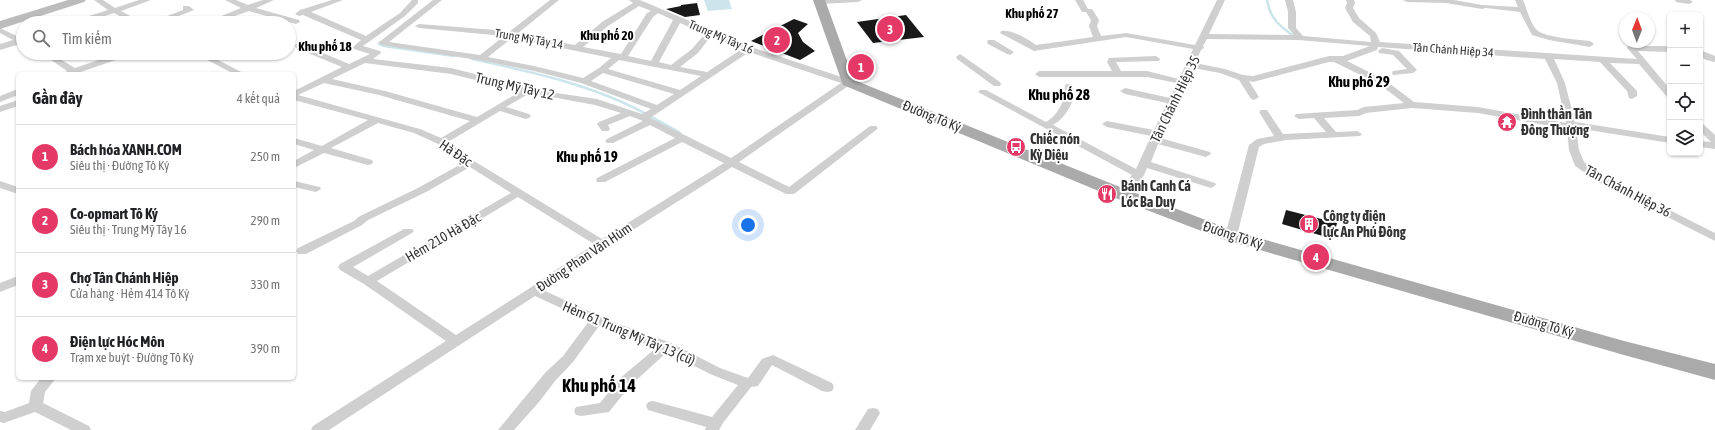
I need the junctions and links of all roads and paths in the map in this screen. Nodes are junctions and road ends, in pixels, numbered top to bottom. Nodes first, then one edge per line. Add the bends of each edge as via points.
1 (80, 0) edge
2 (98, 0) edge
3 (147, 0) edge
4 (229, 0) edge
5 (270, 0) edge
6 (339, 0) edge
7 (414, 0) edge
8 (555, 0) edge
9 (858, 0) edge
10 (1079, 0) edge
11 (1221, 0) edge
12 (1290, 0) edge
13 (1350, 0) edge
14 (1407, 0) edge
15 (1418, 0) edge
16 (1519, 0) edge
17 (1679, 0) edge
18 (436, 1) edge
19 (636, 1) edge
20 (819, 1) edge
21 (1443, 1) junction
22 (1689, 2) dead end
23 (186, 8) dead end
24 (248, 8) junction
25 (1448, 9) dead end
26 (113, 10) junction
27 (657, 10) junction
28 (1522, 10) junction
29 (303, 12) junction
30 (30, 16) edge
31 (96, 16) edge
32 (125, 16) edge
33 (173, 16) edge
34 (228, 16) edge
35 (273, 16) edge
36 (292, 16) edge
37 (678, 19) junction
38 (16, 21) edge
39 (2, 25) edge
40 (419, 26) dead end
41 (710, 33) junction
42 (1004, 33) dead end
43 (512, 35) junction
44 (16, 36) edge
45 (1205, 36) junction
46 (366, 39) junction
47 (1098, 39) junction
48 (1301, 39) junction
49 (991, 42) dead end
50 (16, 43) edge
51 (1590, 44) dead end
52 (299, 46) dead end
53 (1374, 46) junction
54 (0, 47) edge
55 (578, 48) junction
56 (1200, 48) junction
57 (748, 49) junction
58 (1667, 49) edge
59 (1010, 52) dead end
60 (1703, 54) edge
61 (1548, 56) junction
62 (483, 57) junction
63 (620, 57) junction
64 (960, 57) dead end
65 (1156, 59) dead end
66 (1336, 59) junction
67 (1602, 59) junction
68 (58, 60) edge
69 (108, 60) edge
70 (212, 60) edge
71 (364, 60) junction
72 (1714, 60) edge
73 (1642, 62) junction
74 (654, 64) junction
75 (1190, 65) junction
76 (350, 67) junction
77 (673, 68) junction
78 (602, 70) junction
79 (73, 72) edge
80 (77, 72) edge
81 (237, 72) edge
82 (1396, 73) dead end
83 (1039, 74) dead end
84 (1118, 74) junction
85 (708, 75) junction
86 (1242, 78) junction
87 (323, 80) junction
88 (841, 80) junction
89 (584, 81) junction
90 (1182, 82) junction
91 (997, 84) dead end
92 (1069, 86) dead end
93 (529, 90) junction
94 (1125, 91) dead end
95 (1667, 91) edge
96 (983, 92) dead end
97 (16, 93) edge
98 (681, 93) junction
99 (296, 95) edge
100 (1632, 96) dead end
101 (296, 97) edge
102 (1254, 97) dead end
103 (0, 99) edge
104 (1173, 102) junction
105 (16, 104) edge
106 (1412, 105) junction
107 (499, 108) junction
108 (0, 109) edge
109 (1264, 112) dead end
110 (630, 113) junction
111 (1316, 115) junction
112 (526, 116) dead end
113 (649, 116) junction
114 (1299, 116) dead end
115 (376, 120) junction
116 (478, 120) junction
117 (1107, 124) dead end
118 (1047, 125) junction
119 (1571, 126) junction
120 (605, 128) dead end
121 (873, 128) dead end
122 (1703, 129) edge
123 (1357, 134) dead end
124 (1334, 135) junction
125 (1156, 137) junction
126 (682, 138) junction
127 (1280, 138) junction
128 (1667, 140) edge
129 (610, 141) dead end
130 (1715, 141) edge
131 (296, 142) edge
132 (442, 142) junction
133 (1703, 144) edge
134 (1715, 146) edge
135 (322, 149) junction
136 (1206, 154) dead end
137 (368, 162) dead end
138 (470, 163) junction
139 (732, 163) junction
140 (296, 164) edge
141 (1145, 164) junction
142 (1139, 175) junction
143 (601, 180) dead end
144 (0, 184) edge
145 (296, 184) edge
146 (1211, 186) dead end
147 (316, 189) dead end
148 (16, 190) edge
149 (518, 193) junction
150 (1124, 195) junction
151 (408, 231) dead end
152 (1231, 236) junction
153 (1715, 237) edge
154 (602, 244) junction
155 (302, 251) dead end
156 (16, 281) edge
157 (368, 281) junction
158 (0, 288) edge
159 (534, 291) junction
160 (598, 320) junction
161 (455, 341) junction
162 (666, 346) junction
163 (1715, 372) edge
164 (47, 380) edge
165 (747, 383) junction
166 (827, 387) dead end
167 (36, 406) junction
168 (652, 406) dead end
169 (581, 411) dead end
170 (873, 413) dead end
171 (0, 416) edge
172 (713, 427) edge
173 (84, 430) edge
174 (318, 430) edge
175 (505, 430) edge
176 (862, 430) edge

1 - 30 main road
2 - 26 street
3 - 26 street
4 - 24 street
5 - 24 street
6 - 29 street
7 - 18 street
7 - 46 street via 411,6 381,31
8 - 43 street
9 - 20 street
10 - 47 street via 1095,20 1093,26
11 - 45 street, Tân Chánh Hiệp 35
12 - 48 street via 1292,28
13 - 53 street via 1350,8 1355,19 1376,39
14 - 15 street
15 - 21 street
16 - 28 street
17 - 22 street
18 - 62 street via 382,43
19 - 27 street, Trung Mỹ Tây 16
19 - 55 street
20 - 88 main road
21 - 25 street
21 - 28 street
23 - 33 street via 190,10
24 - 34 street
24 - 35 street
26 - 31 street
26 - 32 street
27 - 37 street, Trung Mỹ Tây 16
27 - 63 street via 650,15
28 - 51 street via 1538,35
29 - 36 street
29 - 46 street
37 - 41 street, Trung Mỹ Tây 16
37 - 74 street
38 - 39 main road
39 - 44 street
40 - 43 street, Trung Mỹ Tây 14
41 - 57 street, Trung Mỹ Tây 16
41 - 77 street via 695,51
42 - 47 street via 1034,48
43 - 55 street, Trung Mỹ Tây 14
43 - 62 street
45 - 48 street, Tân Chánh Hiệp 34
45 - 56 street, Tân Chánh Hiệp 35
46 - 71 street via 357,47 377,53
47 - 56 street via 1129,35
48 - 53 street, Tân Chánh Hiệp 34
49 - 59 street
50 - 54 street
52 - 76 street
53 - 61 street, Tân Chánh Hiệp 34
53 - 66 street via 1344,59
53 - 82 street via 1396,53 1413,70
55 - 63 street, Trung Mỹ Tây 14
56 - 75 street, Tân Chánh Hiệp 35
57 - 85 street
57 - 88 street, Trung Mỹ Tây 16
58 - 73 street via 1631,48 1644,61
60 - 72 street
61 - 67 street, Tân Chánh Hiệp 34
61 - 119 street, Tân Chánh Hiệp 36 via 1561,83
62 - 89 street
63 - 74 street, Trung Mỹ Tây 14
63 - 78 street
64 - 91 street
65 - 84 street via 1112,60
66 - 86 street via 1258,79
66 - 106 street via 1382,82
67 - 73 street, Tân Chánh Hiệp 34
67 - 100 street via 1632,91
68 - 79 street
69 - 80 street
70 - 81 street
71 - 76 street
71 - 93 street, Trung Mỹ Tây 12 via 451,71
73 - 95 street
74 - 77 street, Trung Mỹ Tây 14
75 - 86 street
75 - 90 street, Tân Chánh Hiệp 35
76 - 87 street
77 - 85 street, Trung Mỹ Tây 14
78 - 89 street
78 - 98 street
83 - 84 street
84 - 90 street via 1147,74
85 - 98 street
86 - 102 street
87 - 99 street
87 - 116 street via 404,98
88 - 139 street, Đường Phan Văn Hùm
88 - 150 main road, Đường Tô Ký
89 - 113 street
90 - 104 street, Tân Chánh Hiệp 35
92 - 118 street via 1070,94 1060,116
93 - 107 street
93 - 110 street, Trung Mỹ Tây 12 via 597,102
94 - 104 street
96 - 118 street
97 - 103 street
98 - 113 street
101 - 115 street, Hà Đặc
104 - 125 street, Tân Chánh Hiệp 35
105 - 108 street
106 - 111 street via 1369,109 1359,113
106 - 119 street via 1478,110
107 - 112 street
107 - 116 street
109 - 127 street
110 - 113 street, Trung Mỹ Tây 12
110 - 120 street via 602,124
111 - 114 street
111 - 124 street
113 - 126 street, Trung Mỹ Tây 12
113 - 129 street
115 - 132 street, Hà Đặc via 417,131
115 - 135 street
116 - 132 street
117 - 125 street
118 - 142 street
119 - 128 street
119 - 153 street, Tân Chánh Hiệp 36 via 1574,150 1579,164 1604,181
121 - 139 street, Trung Mỹ Tây 12 via 790,192
122 - 130 street
123 - 124 street
124 - 127 street
125 - 136 street
125 - 141 street, Tân Chánh Hiệp 35
126 - 139 street, Trung Mỹ Tây 12
126 - 143 street
127 - 152 street via 1259,141 1254,145
131 - 135 street
132 - 138 street, Hà Đặc
133 - 134 street
135 - 137 street
135 - 140 street
138 - 149 street, Hà Đặc
138 - 155 street
139 - 154 street, Đường Phan Văn Hùm
141 - 142 street, Tân Chánh Hiệp 35
141 - 146 street
142 - 150 street, Tân Chánh Hiệp 35
144 - 148 street
145 - 147 street
149 - 154 street, Hà Đặc
149 - 157 street, Hẻm 210 Hà Đặc
150 - 152 main road, Đường Tô Ký
151 - 157 street, Hẻm 210 Hà Đặc via 344,267
152 - 163 main road, Đường Tô Ký
154 - 159 street, Đường Phan Văn Hùm
156 - 158 street
157 - 161 street
159 - 160 street, Hẻm 61 Trung Mỹ Tây 13 (cũ)
159 - 161 street, Đường Phan Văn Hùm
160 - 162 street, Hẻm 61 Trung Mỹ Tây 13 (cũ)
160 - 175 street via 568,359
161 - 174 street, Đường Phan Văn Hùm
162 - 165 street, Hẻm 61 Trung Mỹ Tây 13 (cũ) via 715,372
162 - 169 street via 624,382 604,408
164 - 167 street via 38,391
165 - 166 street via 753,382 767,362 773,360
165 - 172 street
167 - 171 street via 4,418
167 - 173 street
168 - 172 street
170 - 176 street

